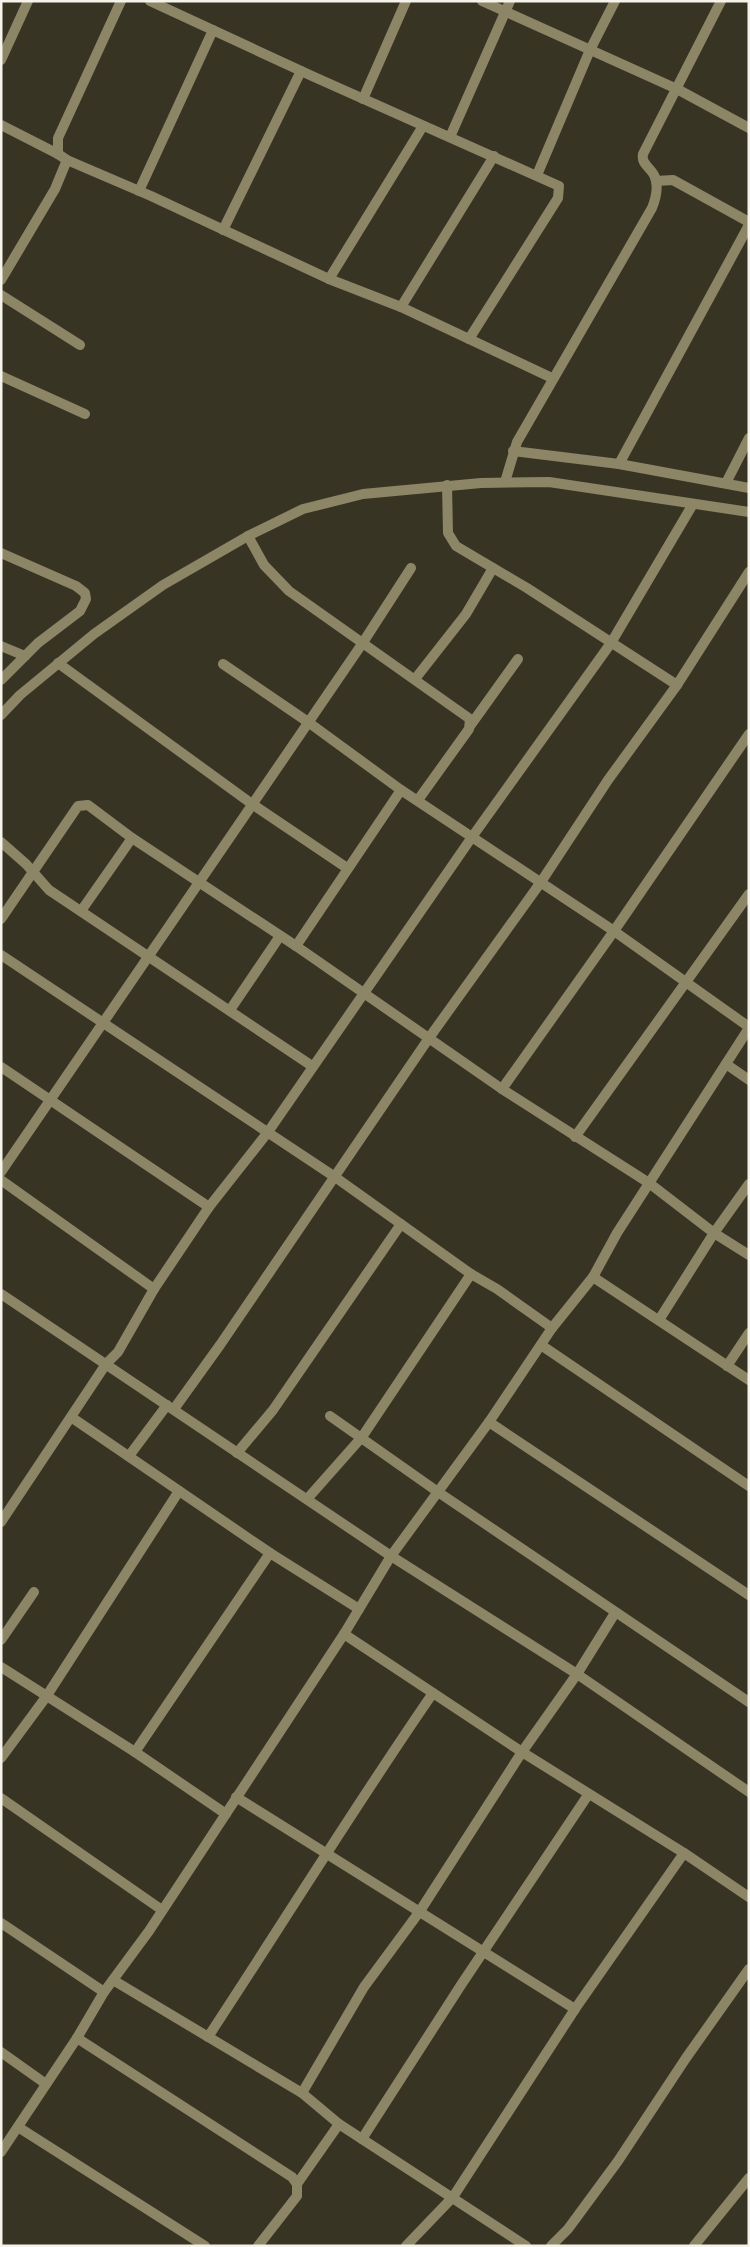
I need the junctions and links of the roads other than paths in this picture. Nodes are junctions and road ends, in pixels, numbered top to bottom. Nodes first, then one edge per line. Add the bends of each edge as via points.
1 (28, 1) edge
2 (121, 1) edge
3 (150, 1) edge
4 (406, 1) edge
5 (482, 1) edge
6 (510, 1) edge
7 (615, 1) edge
8 (722, 1) edge
9 (505, 11) junction
10 (213, 30) junction
11 (590, 50) junction
12 (1, 60) edge
13 (300, 71) junction
14 (677, 89) junction
15 (364, 99) junction
16 (1, 125) edge
17 (423, 126) junction
18 (749, 128) edge
19 (450, 137) junction
20 (58, 154) junction
21 (494, 156) junction
22 (67, 160) junction
23 (537, 175) junction
24 (656, 181) junction
25 (139, 191) junction
26 (749, 224) edge
27 (223, 230) junction
28 (329, 279) junction
29 (1, 280) edge
30 (1, 295) edge
31 (401, 307) junction
32 (470, 339) junction
33 (80, 345) dead end
34 (1, 376) edge
35 (552, 378) junction
36 (84, 414) dead end
37 (749, 438) edge
38 (513, 451) junction
39 (618, 464) junction
40 (506, 474) junction
41 (726, 483) junction
42 (447, 485) junction
43 (749, 488) edge
44 (692, 504) junction
45 (749, 512) edge
46 (248, 536) junction
47 (1, 552) edge
48 (411, 568) dead end
49 (493, 568) junction
50 (749, 572) edge
51 (610, 643) junction
52 (362, 644) junction
53 (1, 646) edge
54 (25, 656) junction
55 (518, 659) dead end
56 (58, 663) junction
57 (223, 664) dead end
58 (415, 679) junction
59 (1, 680) edge
60 (676, 685) junction
61 (1, 715) edge
62 (308, 722) junction
63 (470, 726) junction
64 (749, 734) edge
65 (401, 790) junction
66 (418, 800) junction
67 (252, 804) junction
68 (472, 837) junction
69 (132, 838) junction
70 (1, 842) edge
71 (347, 868) junction
72 (32, 873) junction
73 (541, 882) junction
74 (199, 883) junction
75 (749, 894) edge
76 (81, 911) junction
77 (1, 919) edge
78 (614, 931) junction
79 (280, 936) junction
80 (296, 946) junction
81 (1, 955) edge
82 (149, 956) junction
83 (687, 983) junction
84 (363, 994) junction
85 (230, 1010) junction
86 (102, 1022) junction
87 (749, 1027) edge
88 (429, 1038) junction
89 (726, 1064) junction
90 (312, 1066) junction
91 (1, 1067) edge
92 (749, 1080) edge
93 (502, 1089) junction
94 (51, 1100) junction
95 (268, 1132) junction
96 (575, 1137) junction
97 (1, 1172) edge
98 (335, 1177) junction
99 (1, 1180) edge
100 (649, 1183) junction
101 (749, 1184) edge
102 (209, 1207) junction
103 (401, 1224) junction
104 (714, 1232) junction
105 (749, 1255) edge
106 (471, 1274) junction
107 (593, 1277) junction
108 (154, 1289) junction
109 (1, 1294) edge
110 (659, 1320) junction
111 (552, 1328) junction
112 (749, 1333) edge
113 (541, 1345) junction
114 (106, 1364) junction
115 (727, 1366) junction
116 (749, 1380) edge
117 (171, 1407) junction
118 (330, 1416) dead end
119 (71, 1417) junction
120 (489, 1422) junction
121 (362, 1437) junction
122 (237, 1453) junction
123 (129, 1456) junction
124 (749, 1486) edge
125 (180, 1491) junction
126 (438, 1492) junction
127 (308, 1498) junction
128 (1, 1522) edge
129 (270, 1554) junction
130 (392, 1556) junction
131 (34, 1592) dead end
132 (749, 1595) edge
133 (359, 1609) junction
134 (615, 1613) junction
135 (344, 1634) junction
136 (1, 1640) edge
137 (1, 1666) edge
138 (577, 1674) junction
139 (433, 1693) junction
140 (46, 1697) junction
141 (749, 1702) edge
142 (135, 1752) junction
143 (522, 1752) junction
144 (1, 1758) edge
145 (749, 1792) edge
146 (588, 1795) junction
147 (236, 1796) junction
148 (1, 1798) edge
149 (226, 1814) junction
150 (684, 1853) junction
151 (328, 1854) junction
152 (749, 1897) edge
153 (162, 1910) junction
154 (420, 1911) junction
155 (1, 1923) edge
156 (484, 1950) junction
157 (749, 1969) edge
158 (114, 1980) junction
159 (104, 1992) junction
160 (575, 2009) junction
161 (208, 2037) junction
162 (77, 2038) junction
163 (1, 2052) edge
164 (46, 2084) junction
165 (302, 2093) junction
166 (339, 2124) junction
167 (18, 2127) junction
168 (362, 2139) junction
169 (1, 2152) edge
170 (749, 2178) edge
171 (297, 2184) junction
172 (739, 2189) junction
173 (749, 2196) edge
174 (453, 2197) junction
175 (205, 2246) edge
176 (258, 2246) edge
177 (406, 2246) edge
178 (526, 2246) edge
179 (551, 2246) edge
180 (694, 2246) edge

1 - 12 street
2 - 20 street via 58,138
3 - 10 street
4 - 15 street
5 - 9 street
6 - 9 street
7 - 11 street
8 - 14 street
9 - 11 street
9 - 19 street
10 - 13 street
10 - 25 street
11 - 14 street
11 - 23 street
13 - 15 street
13 - 27 street
14 - 18 street
14 - 24 street via 643,154 644,163
15 - 17 street
16 - 20 street
17 - 19 street
17 - 28 street
19 - 21 street
20 - 22 street
21 - 23 street
21 - 31 street
22 - 25 street
22 - 29 street via 55,189
23 - 32 street via 559,186 560,194
24 - 26 street via 673,180
24 - 35 street via 652,208
25 - 27 street
26 - 39 street
27 - 28 street
28 - 31 street
30 - 33 street
31 - 32 street
32 - 35 street
34 - 36 street
35 - 38 street
37 - 41 street
38 - 39 street
38 - 40 street
39 - 41 street
40 - 42 street
40 - 44 street
41 - 43 street
42 - 46 street via 364,494 303,509
42 - 49 street via 447,525 451,540
44 - 45 street
44 - 51 street
46 - 52 street via 264,565 279,582
46 - 56 street via 163,585
47 - 54 street via 85,593 80,611
48 - 52 street
49 - 51 street
49 - 58 street via 466,614
50 - 60 street
51 - 60 street
51 - 68 street
52 - 58 street
52 - 62 street
53 - 54 street
54 - 59 street
55 - 63 street
56 - 61 street
56 - 67 street
57 - 62 street
58 - 63 street via 467,715
60 - 73 street
62 - 65 street
62 - 67 street
63 - 66 street
64 - 78 street
65 - 66 street
65 - 71 street
66 - 68 street
67 - 71 street
67 - 74 street
68 - 73 street
68 - 84 street
69 - 72 street via 93,807 81,804
69 - 74 street
69 - 76 street
70 - 72 street
71 - 80 street
72 - 76 street via 49,890
72 - 77 street
73 - 78 street
73 - 88 street
74 - 79 street
74 - 82 street
75 - 83 street
76 - 82 street
78 - 83 street
78 - 93 street
79 - 80 street
79 - 85 street
80 - 84 street
81 - 86 street
82 - 85 street
82 - 86 street
83 - 87 street
83 - 96 street
84 - 88 street
84 - 90 street
85 - 90 street
86 - 94 street
86 - 95 street
87 - 89 street
88 - 93 street
88 - 98 street
89 - 92 street
89 - 100 street
90 - 95 street
91 - 94 street
93 - 96 street
94 - 97 street
94 - 102 street
95 - 98 street
95 - 102 street
96 - 100 street
98 - 103 street
98 - 117 street via 220,1344
99 - 108 street
100 - 104 street
100 - 107 street
101 - 104 street
102 - 108 street
103 - 106 street
103 - 122 street via 273,1410
104 - 105 street
104 - 110 street
106 - 111 street
106 - 121 street
107 - 110 street
107 - 111 street
108 - 114 street via 118,1352
109 - 114 street
110 - 115 street
111 - 113 street
112 - 115 street
113 - 120 street
113 - 124 street
114 - 117 street
114 - 119 street
115 - 116 street
117 - 122 street
117 - 123 street
118 - 121 street
119 - 123 street
119 - 128 street
120 - 126 street
120 - 132 street
121 - 126 street
121 - 127 street
122 - 127 street
123 - 125 street
125 - 129 street
125 - 140 street
126 - 130 street
126 - 134 street
127 - 130 street
129 - 133 street
129 - 142 street
130 - 133 street
130 - 138 street
131 - 136 street
133 - 135 street
134 - 138 street
134 - 141 street
135 - 139 street
135 - 147 street
137 - 140 street
138 - 143 street
138 - 145 street
139 - 143 street
139 - 151 street
140 - 142 street
140 - 144 street
142 - 149 street
143 - 146 street
143 - 154 street
146 - 150 street
146 - 156 street
147 - 149 street
147 - 151 street
148 - 153 street
149 - 153 street
150 - 152 street
150 - 160 street
151 - 154 street
151 - 161 street
153 - 158 street
154 - 156 street
154 - 165 street via 364,1987
155 - 159 street
156 - 160 street
156 - 168 street
157 - 179 street via 618,2160 568,2229
158 - 159 street
158 - 161 street
159 - 162 street
160 - 174 street
161 - 165 street
162 - 164 street
162 - 171 street via 292,2177
163 - 164 street
164 - 167 street
165 - 166 street
166 - 168 street
166 - 171 street
167 - 169 street
167 - 175 street
168 - 174 street
170 - 172 street
171 - 176 street via 296,2196
172 - 173 street
172 - 180 street
174 - 177 street
174 - 178 street

